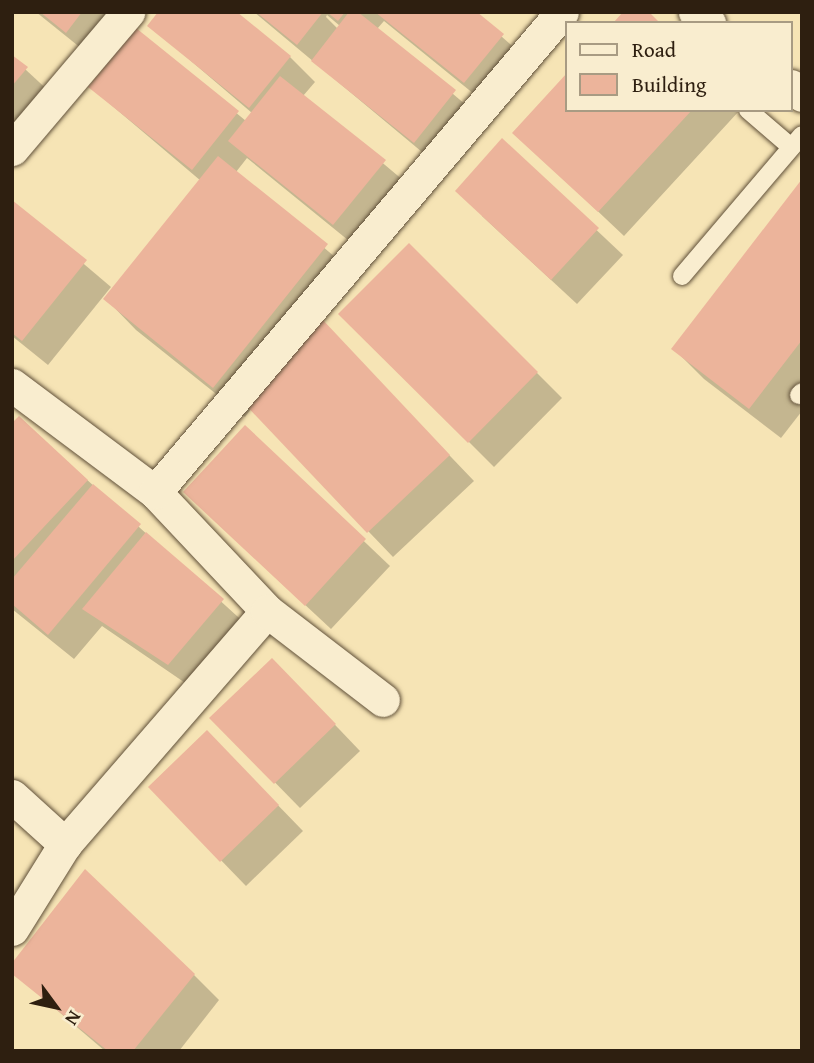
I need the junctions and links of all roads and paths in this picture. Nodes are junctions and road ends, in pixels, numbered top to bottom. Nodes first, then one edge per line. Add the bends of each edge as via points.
1 (128, 12) edge
2 (562, 12) edge
3 (751, 112) edge
4 (796, 141) edge
5 (12, 149) edge
6 (681, 276) dead end
7 (12, 384) edge
8 (155, 492) junction
9 (267, 611) junction
10 (383, 700) dead end
11 (12, 796) edge
12 (65, 844) junction
13 (12, 929) edge

1 - 5 street
2 - 8 street
3 - 4 lane
4 - 6 lane
7 - 8 street
8 - 9 street
9 - 10 street
9 - 12 street
11 - 12 street
12 - 13 street

